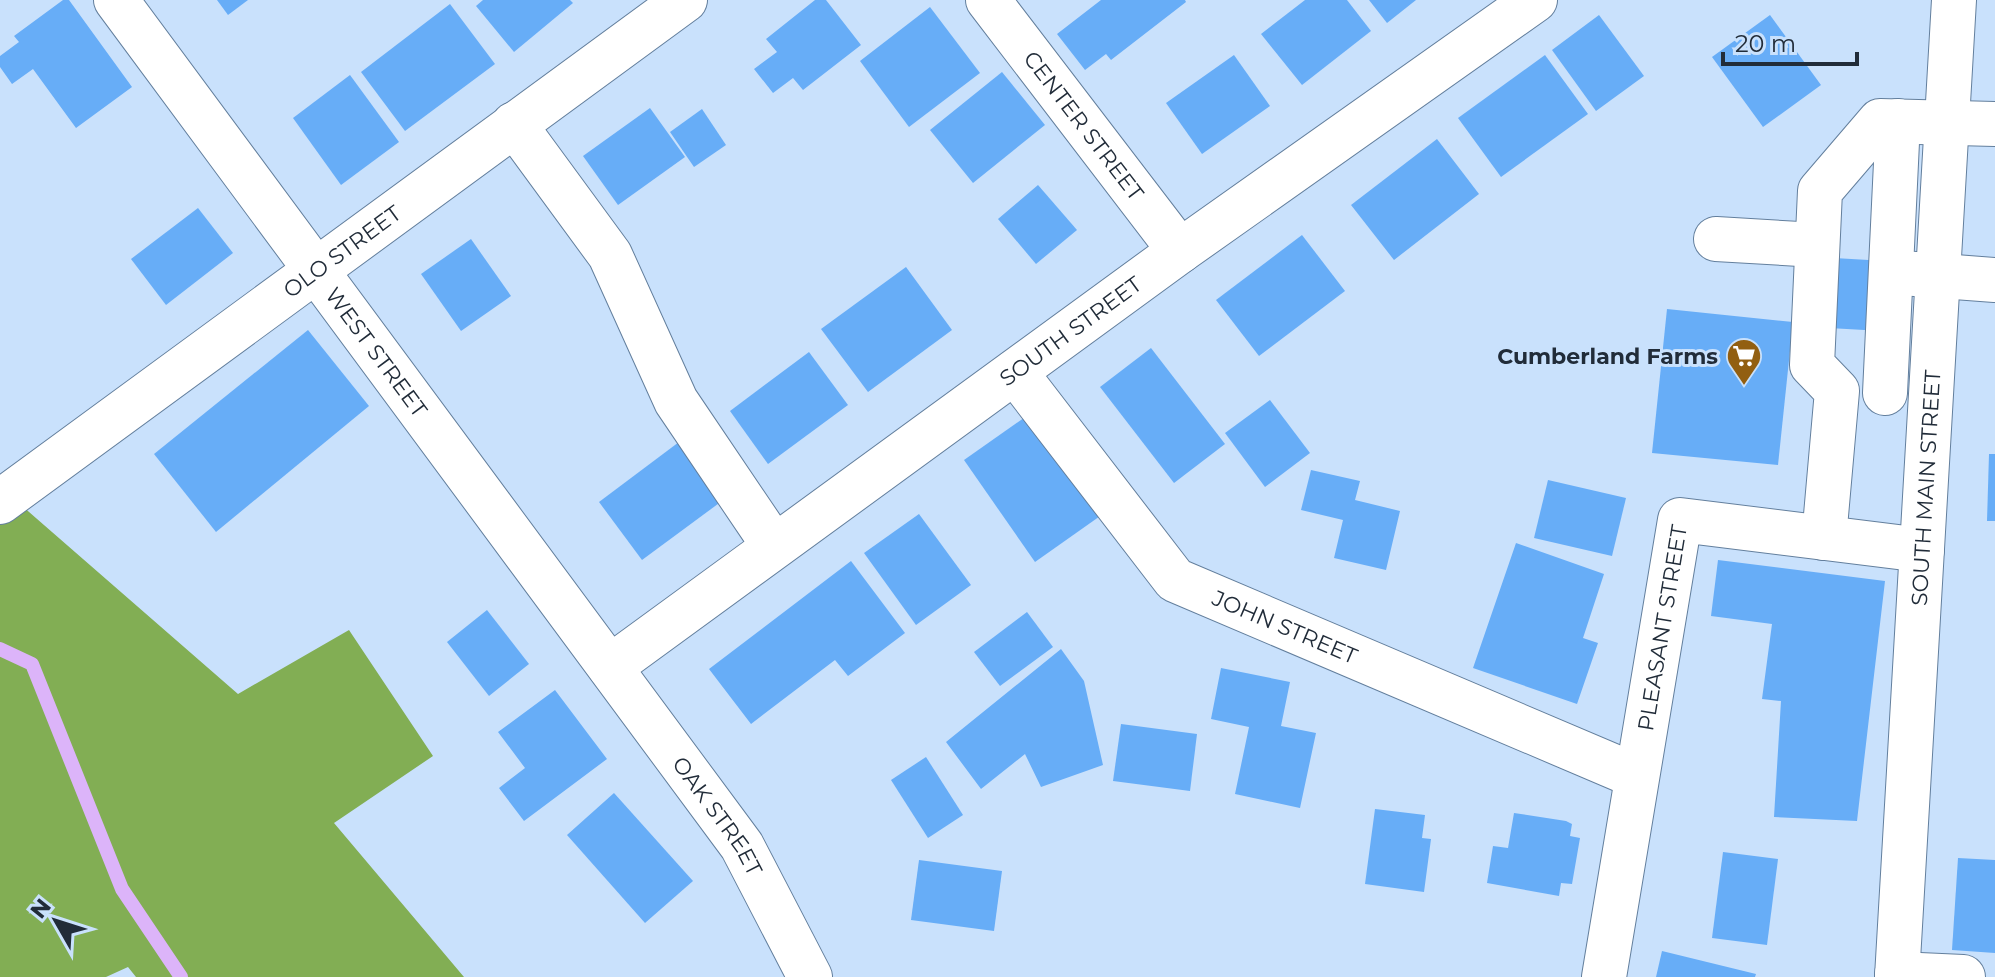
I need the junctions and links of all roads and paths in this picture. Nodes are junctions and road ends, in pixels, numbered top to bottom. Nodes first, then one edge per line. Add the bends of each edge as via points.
1 (116, 0) edge
2 (685, 0) edge
3 (988, 0) edge
4 (1535, 0) edge
5 (1954, 0) edge
6 (1898, 121) junction
7 (1948, 122) junction
8 (514, 124) junction
9 (1995, 124) edge
10 (1716, 239) dead end
11 (1817, 245) junction
12 (1180, 251) junction
13 (317, 270) junction
14 (1891, 272) junction
15 (1939, 275) junction
16 (1995, 280) edge
17 (1015, 372) junction
18 (1837, 391) junction
19 (1885, 393) junction
20 (1932, 396) junction
21 (0, 502) edge
22 (1824, 538) junction
23 (774, 546) junction
24 (1922, 550) junction
25 (610, 667) junction
26 (1636, 776) junction
27 (1897, 975) edge
28 (810, 977) edge
29 (1604, 977) edge
30 (1963, 977) edge

1 - 13 street, WEST STREET
2 - 8 street, OLO STREET
3 - 12 street, CENTER STREET
4 - 12 street, SOUTH STREET
5 - 7 street, SOUTH MAIN STREET
6 - 7 street
6 - 11 street via 1880,121 1820,191
6 - 14 street
7 - 9 street
7 - 15 street, SOUTH MAIN STREET
8 - 13 street, OLO STREET
8 - 23 street via 610,255 676,401
10 - 11 street
11 - 18 street via 1812,365
12 - 17 street, SOUTH STREET
13 - 21 street, OLO STREET
13 - 25 street, WEST STREET
14 - 15 street
14 - 19 street
15 - 16 street
15 - 20 street, SOUTH MAIN STREET
17 - 23 street, SOUTH STREET
17 - 26 street, JOHN STREET via 1175,580
18 - 19 street
18 - 22 street
19 - 20 street
20 - 24 street, SOUTH MAIN STREET
22 - 24 street, PLEASANT STREET
22 - 26 street, PLEASANT STREET via 1680,520
23 - 25 street, SOUTH STREET
24 - 27 street, SOUTH MAIN STREET
25 - 28 street, OAK STREET via 742,846
26 - 29 street, PLEASANT STREET
27 - 30 street

